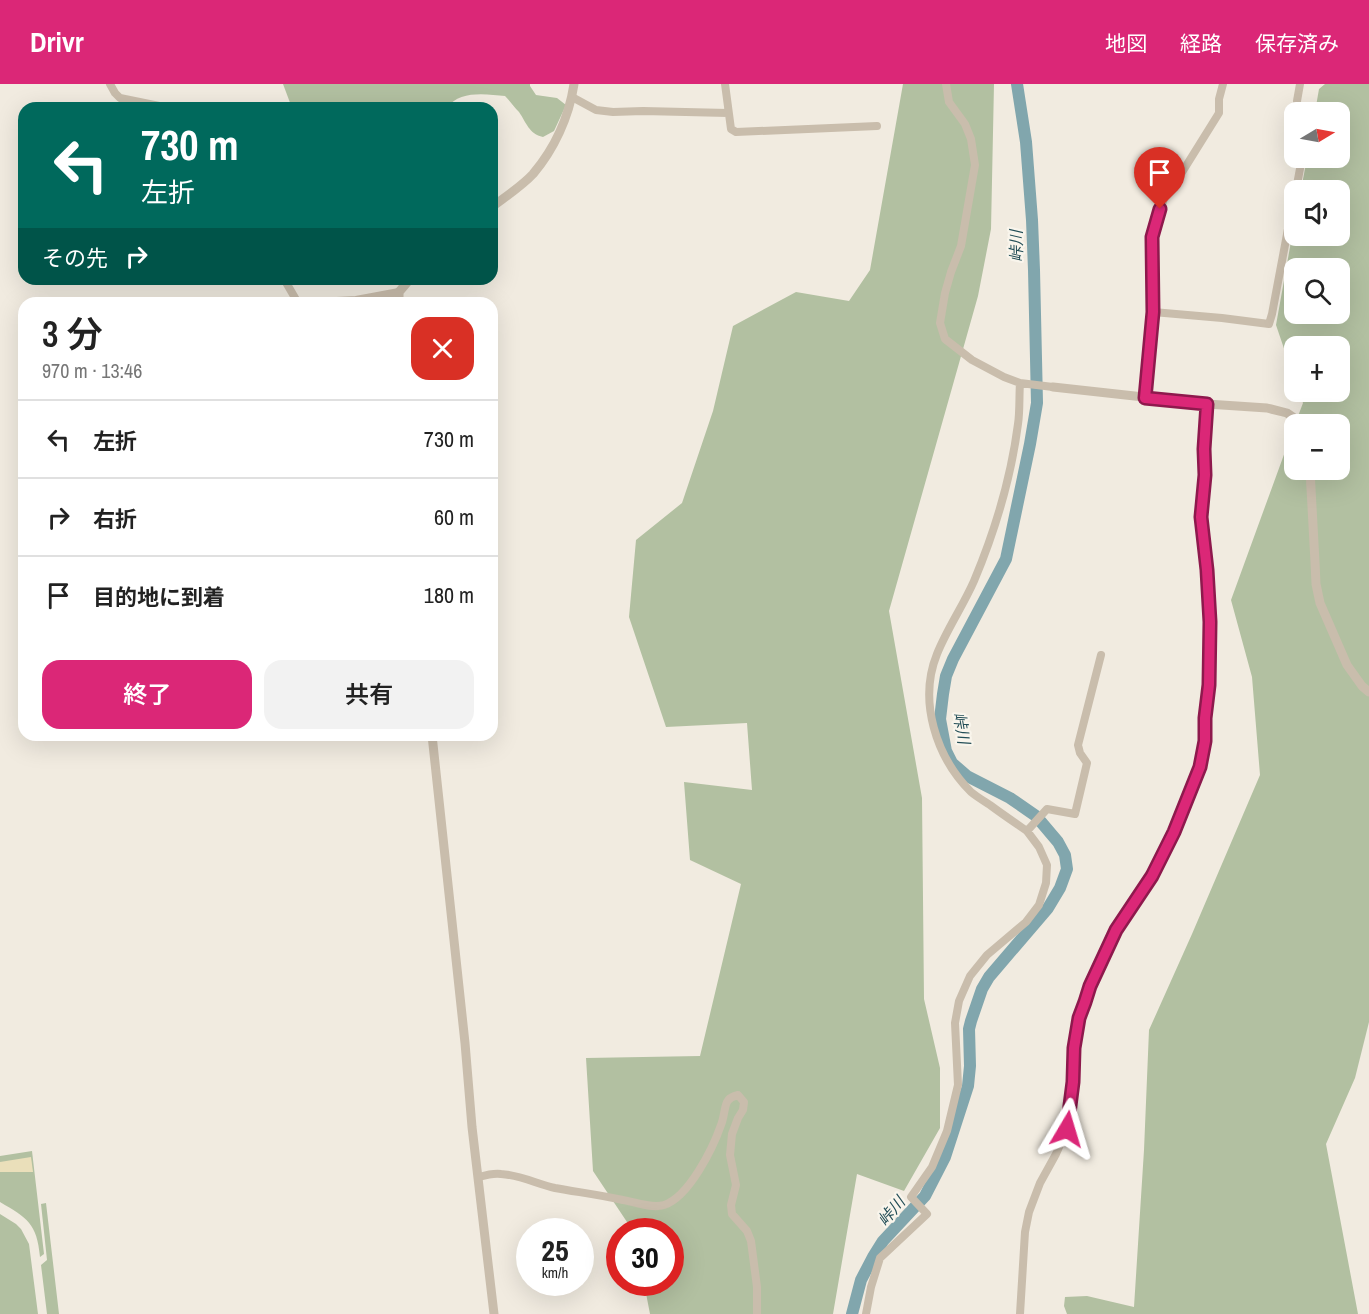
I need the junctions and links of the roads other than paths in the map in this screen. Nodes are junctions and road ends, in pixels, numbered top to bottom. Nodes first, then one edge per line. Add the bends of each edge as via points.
1 (110, 84) edge
2 (574, 84) edge
3 (725, 84) edge
4 (946, 84) edge
5 (1223, 84) edge
6 (1300, 84) edge
7 (572, 98) junction
8 (140, 102) edge
9 (1297, 102) edge
10 (728, 113) junction
11 (877, 126) dead end
12 (498, 202) edge
13 (1285, 246) edge
14 (405, 285) edge
15 (399, 292) junction
16 (372, 297) edge
17 (399, 297) edge
18 (1153, 312) junction
19 (1020, 383) junction
20 (1053, 387) joint
21 (1145, 398) junction
22 (1207, 404) junction
23 (1288, 414) edge
24 (1311, 480) edge
25 (1101, 655) dead end
26 (1369, 692) edge
27 (433, 741) edge
28 (1027, 831) junction
29 (479, 1177) junction
30 (494, 1314) edge
31 (757, 1314) edge
32 (866, 1314) edge
33 (1020, 1314) edge

1 - 8 street via 120,98
2 - 7 street
3 - 10 street
4 - 19 street via 949,102 971,139 975,165 961,246 945,293 940,323 945,339 972,360
5 - 18 street via 1219,113 1165,195 1160,209 1152,237
6 - 9 street
7 - 10 street via 596,110 613,112
7 - 12 street via 555,140 532,175
10 - 11 street via 731,129 738,133
13 - 18 street via 1269,324
14 - 15 street
15 - 16 street
15 - 17 street
18 - 21 street
19 - 20 street
19 - 28 street via 1018,423 995,526 975,580 937,654 929,708 946,761 972,792
20 - 21 street
21 - 22 street
22 - 23 street via 1267,408
22 - 33 street via 1201,517 1210,622 1202,758 1174,832 1152,876 1116,930 1079,1018 1067,1129 1029,1212
24 - 26 street via 1320,603 1347,665
25 - 28 street via 1078,745 1087,763 1075,814 1047,808
27 - 29 street
28 - 32 street via 1047,865 1039,905 1026,922 987,955 970,976 959,1001 955,1023 958,1085 947,1131 932,1167 911,1197 927,1214 880,1258
29 - 30 street
29 - 31 street via 500,1173 553,1187 662,1206 694,1179 713,1144 727,1101 738,1095 744,1102 732,1134 730,1155 736,1185 730,1205 751,1240

